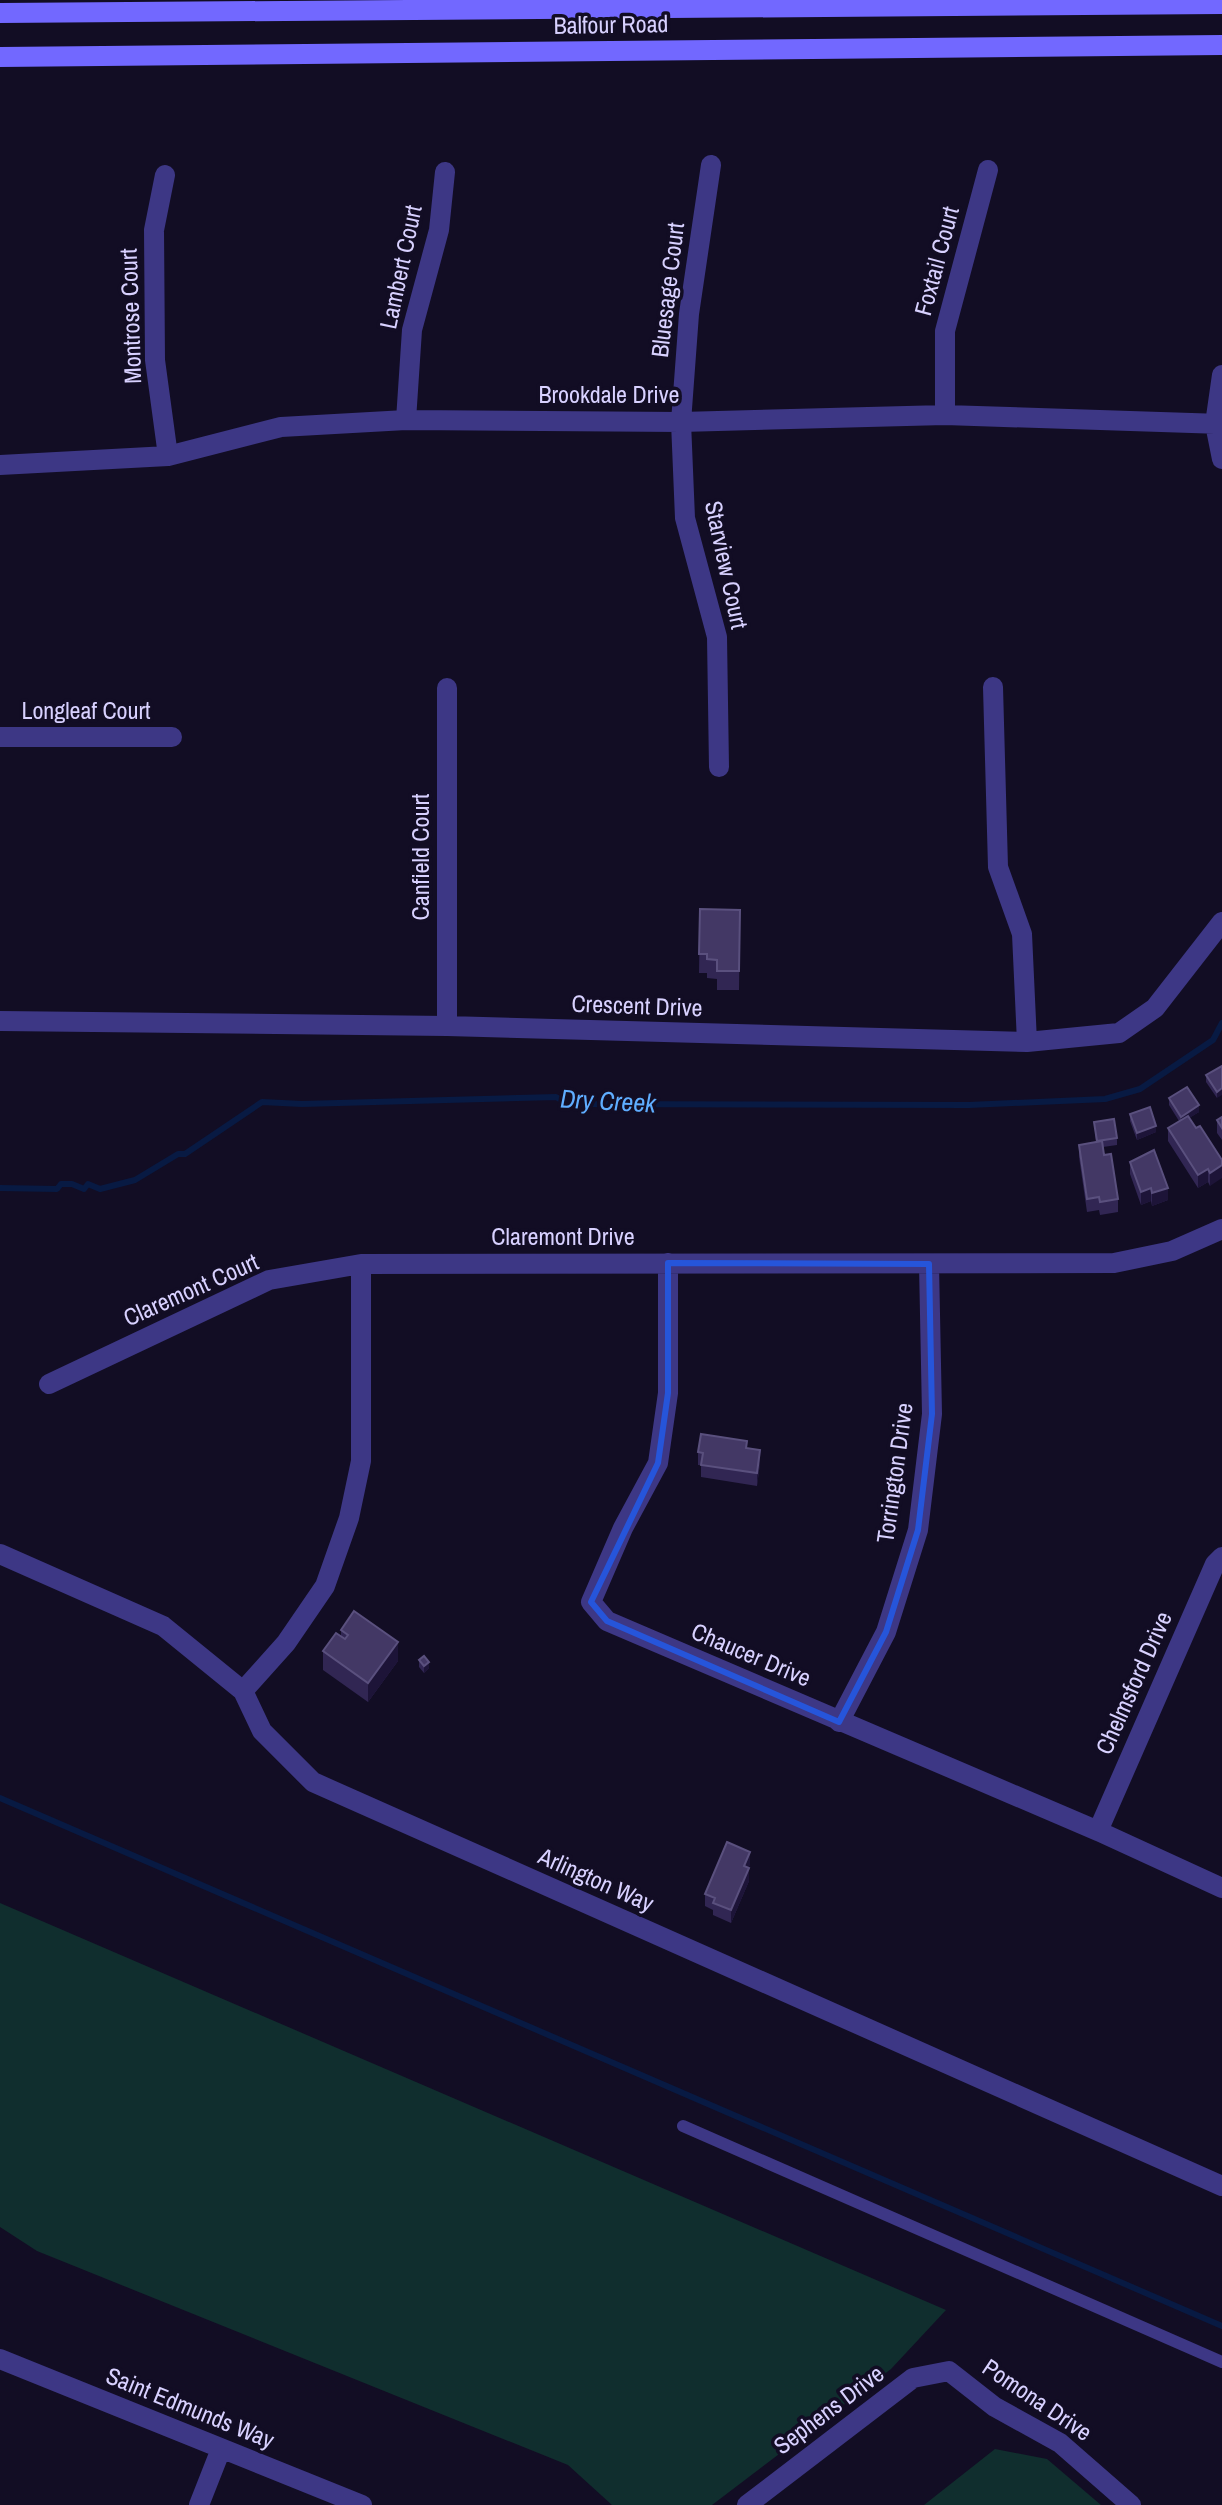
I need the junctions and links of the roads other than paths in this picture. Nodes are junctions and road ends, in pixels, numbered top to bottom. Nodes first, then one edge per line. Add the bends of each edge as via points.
1 (944, 3) edge
2 (598, 4) edge
3 (1222, 4) edge
4 (345, 5) edge
5 (293, 6) edge
6 (0, 13) edge
7 (1222, 45) edge
8 (0, 57) edge
9 (711, 165) dead end
10 (988, 170) dead end
11 (445, 172) dead end
12 (165, 175) dead end
13 (1222, 375) edge
14 (945, 415) junction
15 (406, 420) junction
16 (681, 422) junction
17 (1219, 424) edge
18 (168, 456) junction
19 (1222, 459) edge
20 (0, 465) edge
21 (993, 687) dead end
22 (447, 688) dead end
23 (0, 737) edge
24 (172, 737) dead end
25 (719, 767) dead end
26 (1222, 922) edge
27 (0, 1021) edge
28 (447, 1026) junction
29 (1027, 1042) junction
30 (1222, 1229) edge
31 (668, 1263) junction
32 (361, 1264) junction
33 (929, 1264) junction
34 (49, 1384) dead end
35 (0, 1554) edge
36 (1222, 1557) edge
37 (243, 1691) junction
38 (839, 1722) junction
39 (1098, 1831) junction
40 (1222, 1888) edge
41 (683, 2126) dead end
42 (1222, 2186) edge
43 (0, 2359) edge
44 (1222, 2362) edge
45 (949, 2371) joint
46 (221, 2449) junction
47 (199, 2505) edge
48 (362, 2505) edge
49 (747, 2505) edge
50 (1131, 2505) edge

1 - 2 main road, Balfour Road
1 - 3 main road, Balfour Road
2 - 4 main road, Balfour Road
4 - 5 main road, Balfour Road
5 - 6 main road, Balfour Road
7 - 8 main road, Balfour Road
9 - 16 street, Bluesage Court via 689,314
10 - 14 street, Foxtail Court via 945,331
11 - 15 street, Lambert Court via 439,230 412,330
12 - 18 street, Montrose Court via 154,230 155,345
13 - 17 street
14 - 16 street, Brookdale Drive
14 - 17 street, Brookdale Drive
15 - 16 street, Brookdale Drive
15 - 18 street, Brookdale Drive via 281,427
16 - 25 street, Starview Court via 685,518 717,637
17 - 19 street
18 - 20 street, Brookdale Drive
21 - 29 street via 998,867 1022,934
22 - 28 street, Canfield Court
23 - 24 street, Longleaf Court
26 - 29 street, Crescent Drive via 1155,1008 1119,1033
27 - 28 street, Crescent Drive
28 - 29 street, Crescent Drive
30 - 33 street, Claremont Drive via 1172,1251 1114,1263
31 - 32 street, Claremont Drive
31 - 33 street, Claremont Drive
31 - 38 street, Chaucer Drive via 668,1393 658,1463 591,1602 607,1621
32 - 34 street, Claremont Court via 269,1280
32 - 37 street via 361,1461 349,1518 325,1586 286,1643
33 - 38 street, Torrington Drive via 932,1414 918,1530 886,1632
35 - 37 street, Arlington Way via 163,1626
36 - 39 street, Chelmsford Drive
37 - 42 street, Arlington Way via 262,1731 313,1782
38 - 39 street, Chaucer Drive
39 - 40 street, Chaucer Drive
41 - 44 lane
43 - 46 street, Saint Edmunds Way
45 - 49 street, Sephens Drive via 913,2378
45 - 50 street, Pomona Drive via 995,2407 1060,2443
46 - 47 street
46 - 48 street, Saint Edmunds Way

